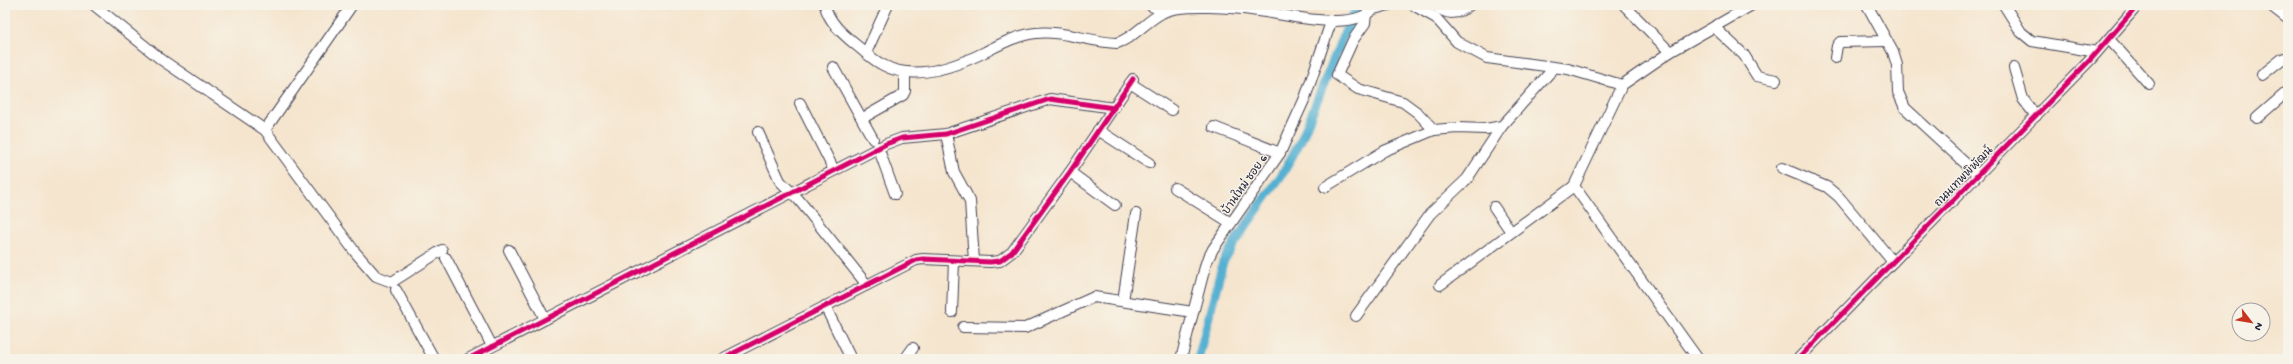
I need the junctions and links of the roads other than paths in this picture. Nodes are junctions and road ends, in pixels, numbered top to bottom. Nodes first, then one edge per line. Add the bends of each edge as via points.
1 (94, 5) edge
2 (352, 5) edge
3 (825, 5) edge
4 (888, 5) edge
5 (1150, 5) edge
6 (1388, 5) edge
7 (1414, 5) edge
8 (1434, 5) edge
9 (1470, 5) edge
10 (1624, 5) edge
11 (1752, 5) edge
12 (1868, 5) edge
13 (2004, 5) edge
14 (2138, 5) edge
15 (2270, 5) edge
16 (1194, 6) edge
17 (1220, 6) edge
18 (1163, 12) junction
19 (1368, 12) edge
20 (2288, 19) edge
21 (1331, 22) junction
22 (1714, 27) junction
23 (2109, 39) junction
24 (1887, 41) junction
25 (1670, 52) junction
26 (2097, 52) junction
27 (866, 53) junction
28 (2288, 57) edge
29 (1835, 58) dead end
30 (832, 67) dead end
31 (1554, 68) junction
32 (2014, 68) dead end
33 (905, 73) junction
34 (2262, 75) dead end
35 (1776, 80) dead end
36 (2149, 84) dead end
37 (1622, 85) junction
38 (2288, 91) edge
39 (800, 103) dead end
40 (1114, 108) junction
41 (1172, 110) dead end
42 (2036, 116) junction
43 (863, 118) junction
44 (2257, 118) dead end
45 (1502, 126) junction
46 (1214, 127) dead end
47 (266, 130) junction
48 (1098, 130) junction
49 (1434, 130) junction
50 (758, 132) dead end
51 (946, 134) junction
52 (876, 143) junction
53 (1280, 153) junction
54 (1149, 163) dead end
55 (1782, 168) dead end
56 (834, 170) junction
57 (1070, 172) junction
58 (1978, 175) junction
59 (1574, 186) junction
60 (1325, 187) dead end
61 (1175, 188) dead end
62 (792, 194) junction
63 (895, 194) dead end
64 (1115, 205) dead end
65 (1494, 207) dead end
66 (1136, 214) dead end
67 (1231, 223) junction
68 (1511, 232) junction
69 (509, 250) dead end
70 (954, 261) junction
71 (974, 261) junction
72 (1893, 262) junction
73 (867, 285) junction
74 (1440, 285) dead end
75 (396, 290) dead end
76 (1123, 302) junction
77 (825, 306) junction
78 (952, 312) dead end
79 (1193, 312) junction
80 (1356, 316) dead end
81 (545, 318) junction
82 (963, 327) dead end
83 (492, 346) junction
84 (913, 348) dead end
85 (434, 359) edge
86 (468, 359) edge
87 (723, 359) edge
88 (851, 359) edge
89 (905, 359) edge
90 (1181, 359) edge
91 (1698, 359) edge
92 (1798, 359) edge

1 - 47 street via 162,60
2 - 47 street
3 - 27 street via 831,20 842,33
4 - 27 street
5 - 18 street
6 - 19 street
7 - 31 street via 1436,18 1457,42 1476,53 1501,61
8 - 9 street via 1452,14
10 - 25 street
11 - 22 street
12 - 24 street
13 - 26 street via 2021,32 2032,41
14 - 23 street, ถนนเทพพิพัฒน์
15 - 20 street
16 - 17 street
16 - 18 street
17 - 21 street
18 - 33 street via 1129,39 1117,44 1037,33 1014,38 977,56 938,70
19 - 21 street via 1347,20
19 - 49 street via 1337,75 1358,89 1403,102
21 - 53 street, บ้านใหม่ ซอย 6 via 1305,98
22 - 25 street
22 - 35 street via 1744,55 1757,76
23 - 26 street, ถนนเทพพิพัฒน์
23 - 36 street
24 - 29 street via 1840,42 1835,51
24 - 58 street via 1897,66 1898,92 1905,108
25 - 37 street
26 - 42 street, ถนนเทพพิพัฒน์
27 - 33 street via 883,66
28 - 34 street
30 - 43 street
31 - 37 street via 1576,71
31 - 45 street
32 - 42 street via 2023,99
33 - 43 street via 905,91 902,95
37 - 59 street
38 - 44 street
39 - 56 street
40 - 41 street via 1131,81
40 - 48 street
40 - 51 street via 1050,99
42 - 58 street, ถนนเทพพิพัฒน์
43 - 52 street
45 - 49 street via 1486,129
45 - 80 street via 1473,172 1430,214
46 - 53 street
47 - 83 street via 355,252 376,276 392,282 444,254
48 - 54 street
48 - 57 street
49 - 60 street via 1384,151
50 - 62 street via 775,174
51 - 52 street
51 - 71 street via 954,172 970,201
52 - 56 street
52 - 63 street
53 - 67 street, บ้านใหม่ ซอย 6
55 - 72 street via 1827,187 1839,197
56 - 62 street
57 - 64 street
57 - 71 street via 1012,252 1000,261
58 - 72 street, ถนนเทพพิพัฒน์
59 - 68 street
59 - 91 street
61 - 67 street
62 - 73 street
62 - 81 street via 605,291
65 - 68 street
66 - 76 street
67 - 79 street, บ้านใหม่ ซอย 6 via 1206,263
68 - 74 street
69 - 81 street
70 - 71 street
70 - 73 street via 923,258
70 - 78 street
72 - 92 street, ถนนเทพพิพัฒน์
73 - 77 street
75 - 85 street
76 - 79 street
76 - 82 street via 1088,298 1026,328
77 - 87 street
77 - 88 street
79 - 90 street, บ้านใหม่ ซอย 6
81 - 83 street
83 - 86 street
84 - 89 street

